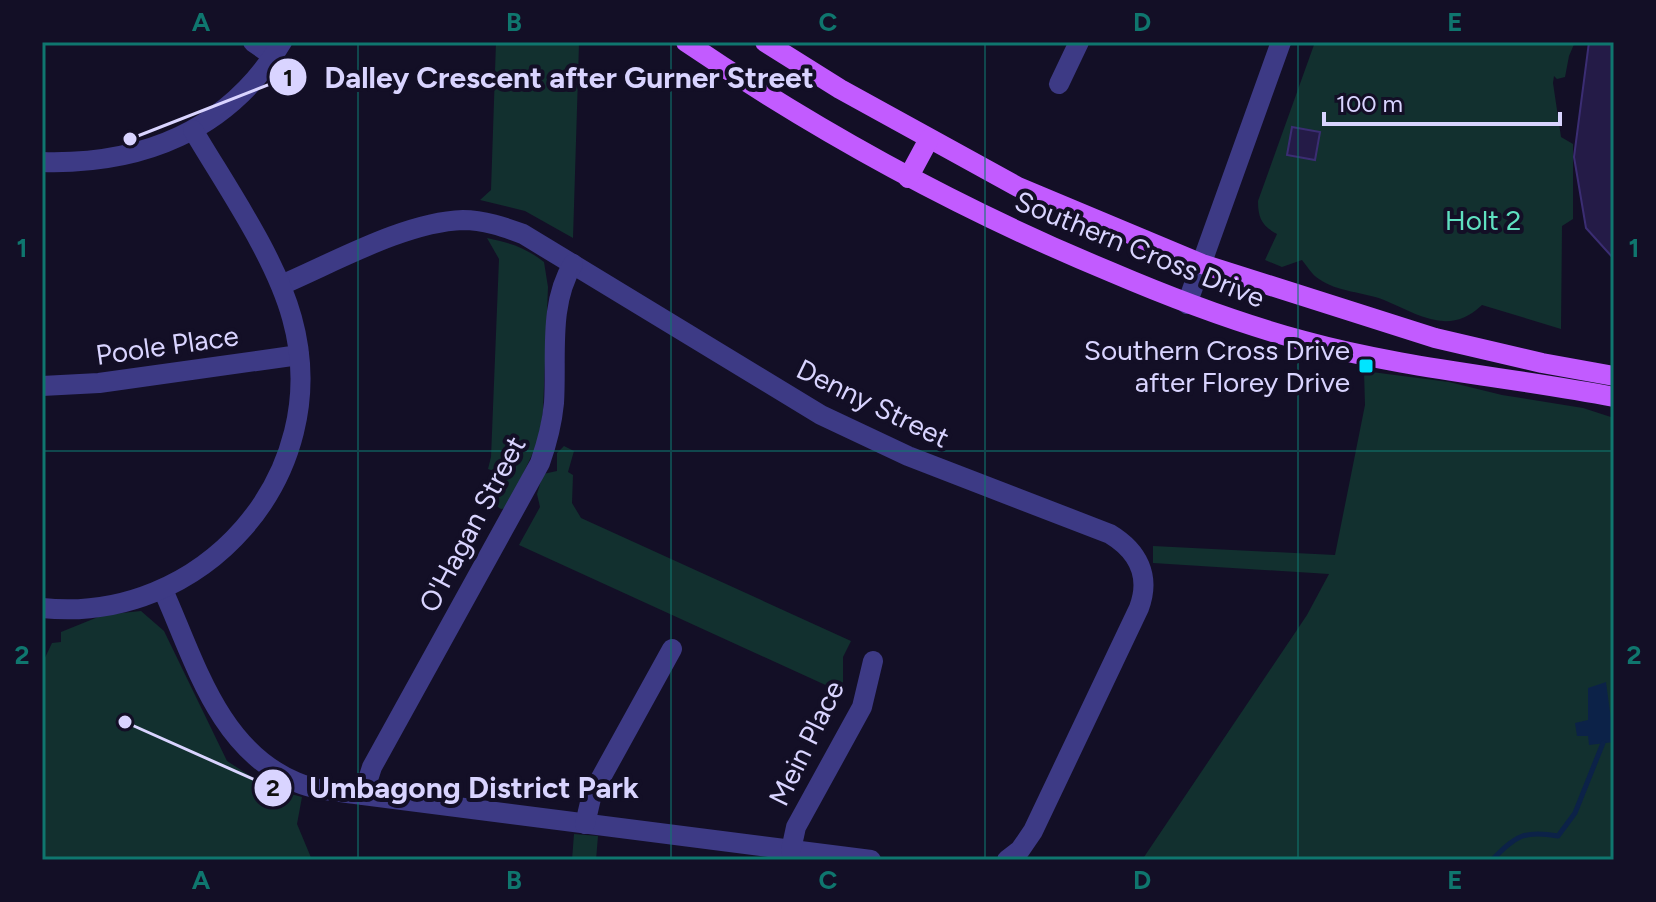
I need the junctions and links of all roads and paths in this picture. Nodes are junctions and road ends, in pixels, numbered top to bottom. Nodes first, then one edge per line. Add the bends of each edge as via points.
1 (253, 42) edge
2 (686, 42) edge
3 (765, 42) edge
4 (1079, 42) edge
5 (1281, 42) edge
6 (278, 49) edge
7 (1059, 84) dead end
8 (193, 130) junction
9 (929, 139) junction
10 (42, 162) edge
11 (908, 178) junction
12 (573, 264) junction
13 (1202, 264) junction
14 (281, 285) junction
15 (1187, 304) junction
16 (299, 355) junction
17 (1540, 374) junction
18 (1614, 376) edge
19 (1579, 380) junction
20 (42, 386) edge
21 (1614, 398) edge
22 (163, 590) junction
23 (42, 608) edge
24 (672, 649) dead end
25 (873, 661) dead end
26 (363, 795) junction
27 (585, 824) junction
28 (791, 850) junction
29 (871, 860) edge
30 (1007, 860) edge

1 - 6 street
2 - 11 main road, Southern Cross Drive via 818,128
3 - 9 main road, Southern Cross Drive
4 - 7 street
5 - 13 street
6 - 8 street via 237,97
8 - 10 street via 119,158
8 - 14 street
9 - 11 main road
9 - 13 main road, Southern Cross Drive via 1018,187
11 - 15 main road, Southern Cross Drive
12 - 14 street, Denny Street via 523,234 465,220 405,232
12 - 26 street, O'Hagan Street via 558,300 554,405 540,463 372,767
12 - 30 street, Denny Street via 821,415 898,452 1110,534 1131,550 1144,582 1139,608 1033,831
13 - 15 street
13 - 17 main road, Southern Cross Drive
14 - 16 street
15 - 17 main road, Southern Cross Drive via 1364,356
16 - 20 street, Poole Place
16 - 22 street via 296,422 265,502 221,552
17 - 19 main road, Southern Cross Drive
18 - 19 main road, Southern Cross Drive
19 - 21 main road
22 - 23 street via 104,607
22 - 26 street via 216,707 243,747 297,783
24 - 27 street via 592,794
25 - 28 street, Mein Place via 862,707 796,827
26 - 27 street
27 - 28 street
28 - 29 street

